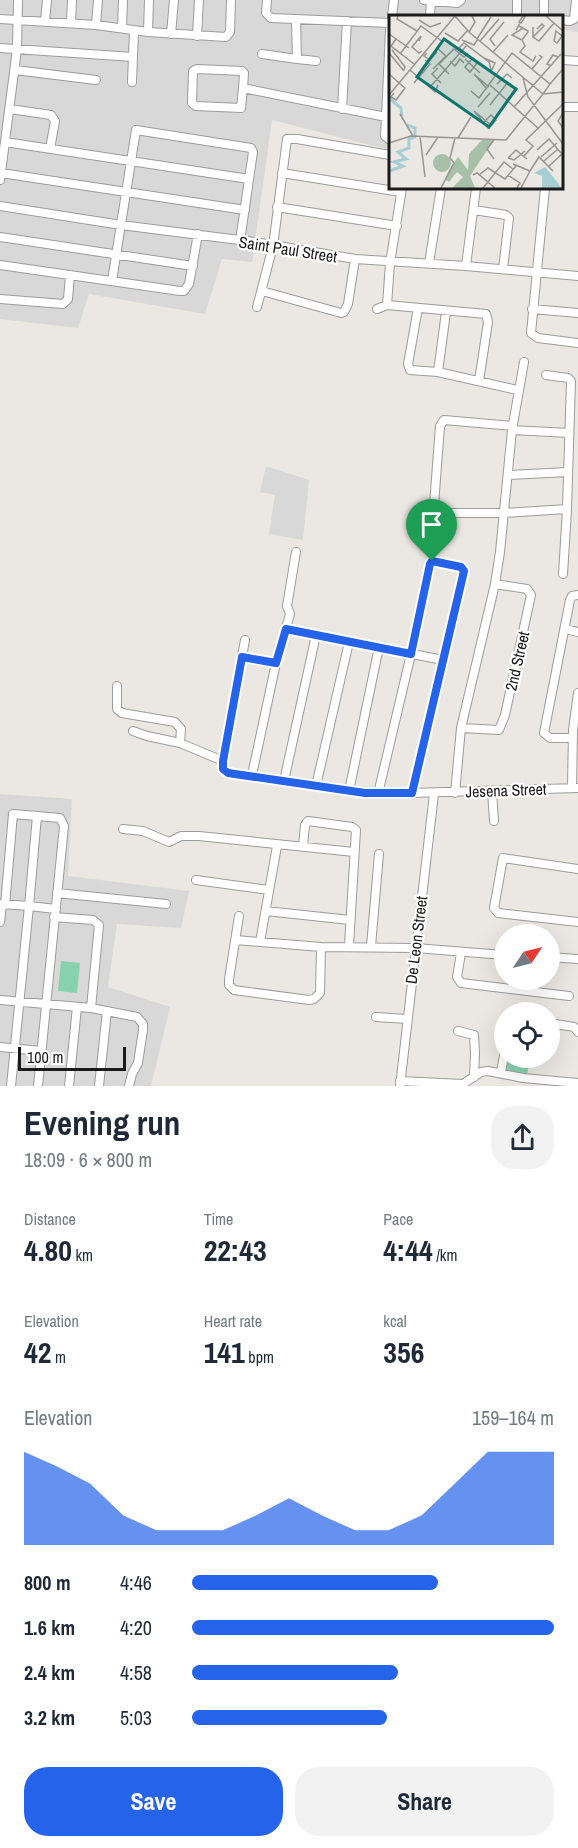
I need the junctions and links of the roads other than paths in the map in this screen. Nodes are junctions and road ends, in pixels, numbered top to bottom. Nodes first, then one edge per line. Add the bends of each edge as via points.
1 (18, 0) edge
2 (46, 0) edge
3 (72, 0) edge
4 (98, 0) edge
5 (123, 0) edge
6 (149, 0) edge
7 (174, 0) edge
8 (199, 0) edge
9 (231, 0) edge
10 (267, 0) edge
11 (394, 0) edge
12 (427, 0) edge
13 (461, 0) edge
14 (576, 0) edge
15 (392, 15) edge
16 (430, 15) edge
17 (0, 19) edge
18 (296, 19) junction
19 (17, 20) junction
20 (563, 20) edge
21 (45, 21) junction
22 (347, 21) junction
23 (71, 23) junction
24 (389, 23) edge
25 (96, 25) junction
26 (122, 28) junction
27 (134, 31) junction
28 (147, 32) junction
29 (171, 34) junction
30 (197, 36) junction
31 (0, 48) edge
32 (17, 49) junction
33 (389, 52) edge
34 (262, 54) dead end
35 (133, 57) junction
36 (297, 59) junction
37 (563, 60) edge
38 (316, 61) dead end
39 (578, 61) edge
40 (15, 70) junction
41 (96, 80) dead end
42 (132, 81) dead end
43 (243, 88) junction
44 (342, 109) junction
45 (10, 110) junction
46 (386, 117) junction
47 (389, 139) edge
48 (5, 142) junction
49 (50, 149) junction
50 (389, 155) edge
51 (131, 162) junction
52 (282, 173) junction
53 (1, 177) edge
54 (249, 179) junction
55 (389, 188) edge
56 (441, 189) edge
57 (476, 189) edge
58 (545, 189) edge
59 (402, 190) edge
60 (126, 192) junction
61 (0, 206) edge
62 (278, 207) junction
63 (245, 210) junction
64 (474, 210) junction
65 (121, 225) junction
66 (397, 226) junction
67 (198, 234) junction
68 (0, 237) edge
69 (240, 241) junction
70 (273, 246) junction
71 (117, 253) junction
72 (355, 260) junction
73 (390, 263) junction
74 (429, 263) junction
75 (0, 265) edge
76 (193, 266) junction
77 (466, 266) junction
78 (503, 269) junction
79 (536, 272) junction
80 (70, 275) junction
81 (578, 276) edge
82 (112, 282) junction
83 (261, 291) junction
84 (0, 299) edge
85 (387, 306) junction
86 (257, 307) dead end
87 (418, 308) junction
88 (377, 309) dead end
89 (532, 309) junction
90 (446, 312) junction
91 (578, 313) edge
92 (578, 343) edge
93 (524, 362) dead end
94 (438, 372) junction
95 (546, 375) dead end
96 (479, 381) junction
97 (517, 390) junction
98 (574, 410) edge
99 (512, 428) junction
100 (569, 433) junction
101 (568, 472) junction
102 (509, 475) junction
103 (567, 510) junction
104 (503, 513) junction
105 (296, 552) dead end
106 (563, 574) dead end
107 (495, 584) junction
108 (578, 595) edge
109 (286, 629) junction
110 (565, 630) junction
111 (578, 632) edge
112 (316, 635) junction
113 (245, 640) dead end
114 (349, 642) junction
115 (379, 647) junction
116 (411, 654) junction
117 (242, 657) junction
118 (442, 660) junction
119 (276, 663) junction
120 (117, 686) dead end
121 (578, 693) edge
122 (461, 728) junction
123 (134, 731) dead end
124 (574, 733) edge
125 (180, 743) junction
126 (223, 761) junction
127 (252, 775) junction
128 (284, 782) junction
129 (316, 786) junction
130 (575, 788) edge
131 (349, 791) junction
132 (492, 791) junction
133 (412, 793) junction
134 (455, 793) junction
135 (378, 794) junction
136 (434, 794) junction
137 (37, 816) junction
138 (494, 821) dead end
139 (123, 829) dead end
140 (277, 846) junction
141 (303, 846) junction
142 (354, 852) junction
143 (379, 854) dead end
144 (578, 869) edge
145 (196, 880) dead end
146 (269, 890) junction
147 (57, 893) junction
148 (166, 904) dead end
149 (2, 905) edge
150 (28, 906) junction
151 (266, 911) junction
152 (55, 913) junction
153 (239, 916) dead end
154 (350, 920) junction
155 (0, 922) edge
156 (578, 922) edge
157 (236, 940) junction
158 (260, 942) junction
159 (349, 946) junction
160 (372, 946) junction
161 (321, 947) junction
162 (415, 948) junction
163 (461, 953) junction
164 (494, 955) edge
165 (560, 958) edge
166 (578, 959) edge
167 (494, 987) edge
168 (513, 990) edge
169 (569, 996) dead end
170 (0, 1000) edge
171 (19, 1001) junction
172 (45, 1003) junction
173 (77, 1007) junction
174 (91, 1008) junction
175 (107, 1011) junction
176 (376, 1017) dead end
177 (407, 1018) junction
178 (560, 1025) edge
179 (458, 1031) dead end
180 (578, 1032) edge
181 (0, 1047) edge
182 (14, 1048) junction
183 (41, 1052) junction
184 (502, 1068) edge
185 (501, 1072) junction
186 (474, 1077) junction
187 (400, 1083) edge
188 (578, 1083) edge
189 (11, 1086) edge
190 (38, 1086) edge
191 (69, 1086) edge
192 (99, 1086) edge
193 (129, 1086) edge

1 - 19 street
2 - 21 street
3 - 23 street
4 - 25 street
5 - 26 street
6 - 28 street
7 - 29 street
8 - 30 street
9 - 30 street via 230,32 226,37
10 - 18 street via 269,17
11 - 15 street
12 - 13 street
12 - 16 street
14 - 20 street via 573,20
17 - 19 street
18 - 22 street
18 - 36 street
19 - 21 street
19 - 32 street
21 - 23 street
22 - 24 street
22 - 44 street
23 - 25 street
25 - 26 street
26 - 27 street
27 - 28 street
27 - 35 street
28 - 29 street
29 - 30 street
31 - 32 street
32 - 35 street
32 - 40 street
33 - 46 street
34 - 36 street
35 - 42 street
36 - 38 street
37 - 39 street
40 - 41 street
40 - 45 street
43 - 43 street via 241,108 192,103 193,71 197,69 242,71
43 - 44 street
44 - 46 street
45 - 48 street
45 - 49 street via 51,115 55,121
46 - 47 street
48 - 49 street
48 - 53 street
49 - 51 street
50 - 52 street via 290,138
51 - 54 street
51 - 54 street via 135,131 146,130 251,148
51 - 60 street
52 - 55 street
52 - 62 street
53 - 60 street
54 - 63 street
56 - 74 street
57 - 64 street
58 - 79 street
59 - 66 street
60 - 63 street
60 - 65 street
61 - 65 street, Saint Paul Street
62 - 66 street
62 - 70 street
63 - 69 street
64 - 77 street
64 - 78 street via 509,218
65 - 67 street, Saint Paul Street
65 - 71 street
66 - 73 street
67 - 69 street, Saint Paul Street
67 - 76 street
68 - 71 street
69 - 70 street, Saint Paul Street
70 - 72 street, Saint Paul Street
70 - 83 street
71 - 76 street
71 - 82 street
72 - 73 street, Saint Paul Street
72 - 83 street via 344,312
73 - 74 street, Saint Paul Street
73 - 85 street
74 - 77 street, Saint Paul Street
75 - 80 street
76 - 82 street via 184,291
77 - 78 street, Saint Paul Street
78 - 79 street, Saint Paul Street
79 - 81 street, Saint Paul Street
79 - 89 street
80 - 82 street
80 - 84 street via 68,299 63,304
83 - 86 street
85 - 87 street
85 - 88 street
87 - 90 street
87 - 94 street via 408,366 413,372
89 - 91 street
89 - 92 street via 533,336
90 - 94 street
90 - 96 street via 488,316
93 - 97 street
94 - 96 street
95 - 98 street via 570,380
96 - 97 street
97 - 99 street
98 - 100 street
99 - 100 street
99 - 102 street
99 - 104 street via 444,420 440,426 436,510
100 - 101 street
101 - 102 street
101 - 103 street
102 - 104 street
103 - 104 street
103 - 106 street
104 - 107 street
105 - 109 street
107 - 122 street
107 - 122 street, 2nd Street via 527,589 531,595 505,715 499,730
108 - 110 street via 570,600
109 - 112 street
109 - 119 street
110 - 111 street
110 - 124 street via 544,733 550,738
112 - 114 street
112 - 128 street
113 - 117 street
114 - 115 street
114 - 129 street
115 - 116 street
115 - 131 street
116 - 118 street
116 - 118 street via 433,561 464,571
116 - 135 street
117 - 119 street
117 - 126 street
118 - 133 street
119 - 127 street
120 - 125 street via 117,709 175,722 181,729
121 - 124 street
122 - 134 street
123 - 125 street
124 - 130 street
125 - 126 street
126 - 127 street, Jesena Street via 223,769 228,773
127 - 128 street, Jesena Street
128 - 129 street, Jesena Street
129 - 131 street, Jesena Street
130 - 132 street, Jesena Street
131 - 135 street, Jesena Street
132 - 134 street, Jesena Street
132 - 138 street
133 - 135 street, Jesena Street
133 - 136 street, Jesena Street
134 - 136 street, Jesena Street
136 - 162 street, De Leon Street
137 - 147 street via 58,817 63,822
137 - 149 street via 13,814
137 - 150 street
139 - 140 street via 143,831 169,842 184,836
140 - 141 street
140 - 146 street
141 - 142 street
141 - 142 street via 308,821 355,829
142 - 154 street
143 - 160 street
144 - 156 street via 503,858 494,908 498,913
145 - 146 street
146 - 151 street
147 - 148 street
147 - 152 street
149 - 150 street
149 - 155 street
150 - 152 street
150 - 171 street
151 - 154 street
151 - 158 street
152 - 172 street
152 - 174 street via 93,920 99,925
153 - 157 street
154 - 159 street
157 - 158 street
157 - 161 street via 229,979 234,990 309,1000 320,993
158 - 161 street
159 - 160 street
159 - 161 street
160 - 162 street
162 - 163 street
162 - 177 street, De Leon Street
163 - 164 street
163 - 167 street via 459,982
165 - 166 street
168 - 169 street
170 - 171 street
171 - 172 street
171 - 182 street
172 - 173 street
172 - 183 street
173 - 174 street
173 - 191 street
174 - 175 street
175 - 192 street
175 - 193 street via 137,1017 143,1024 138,1063
176 - 177 street
177 - 187 street, De Leon Street
178 - 180 street via 574,1027
179 - 186 street via 474,1035
181 - 182 street
182 - 183 street
182 - 189 street
183 - 190 street
184 - 185 street
185 - 186 street via 481,1072
185 - 188 street
186 - 187 street via 463,1084

